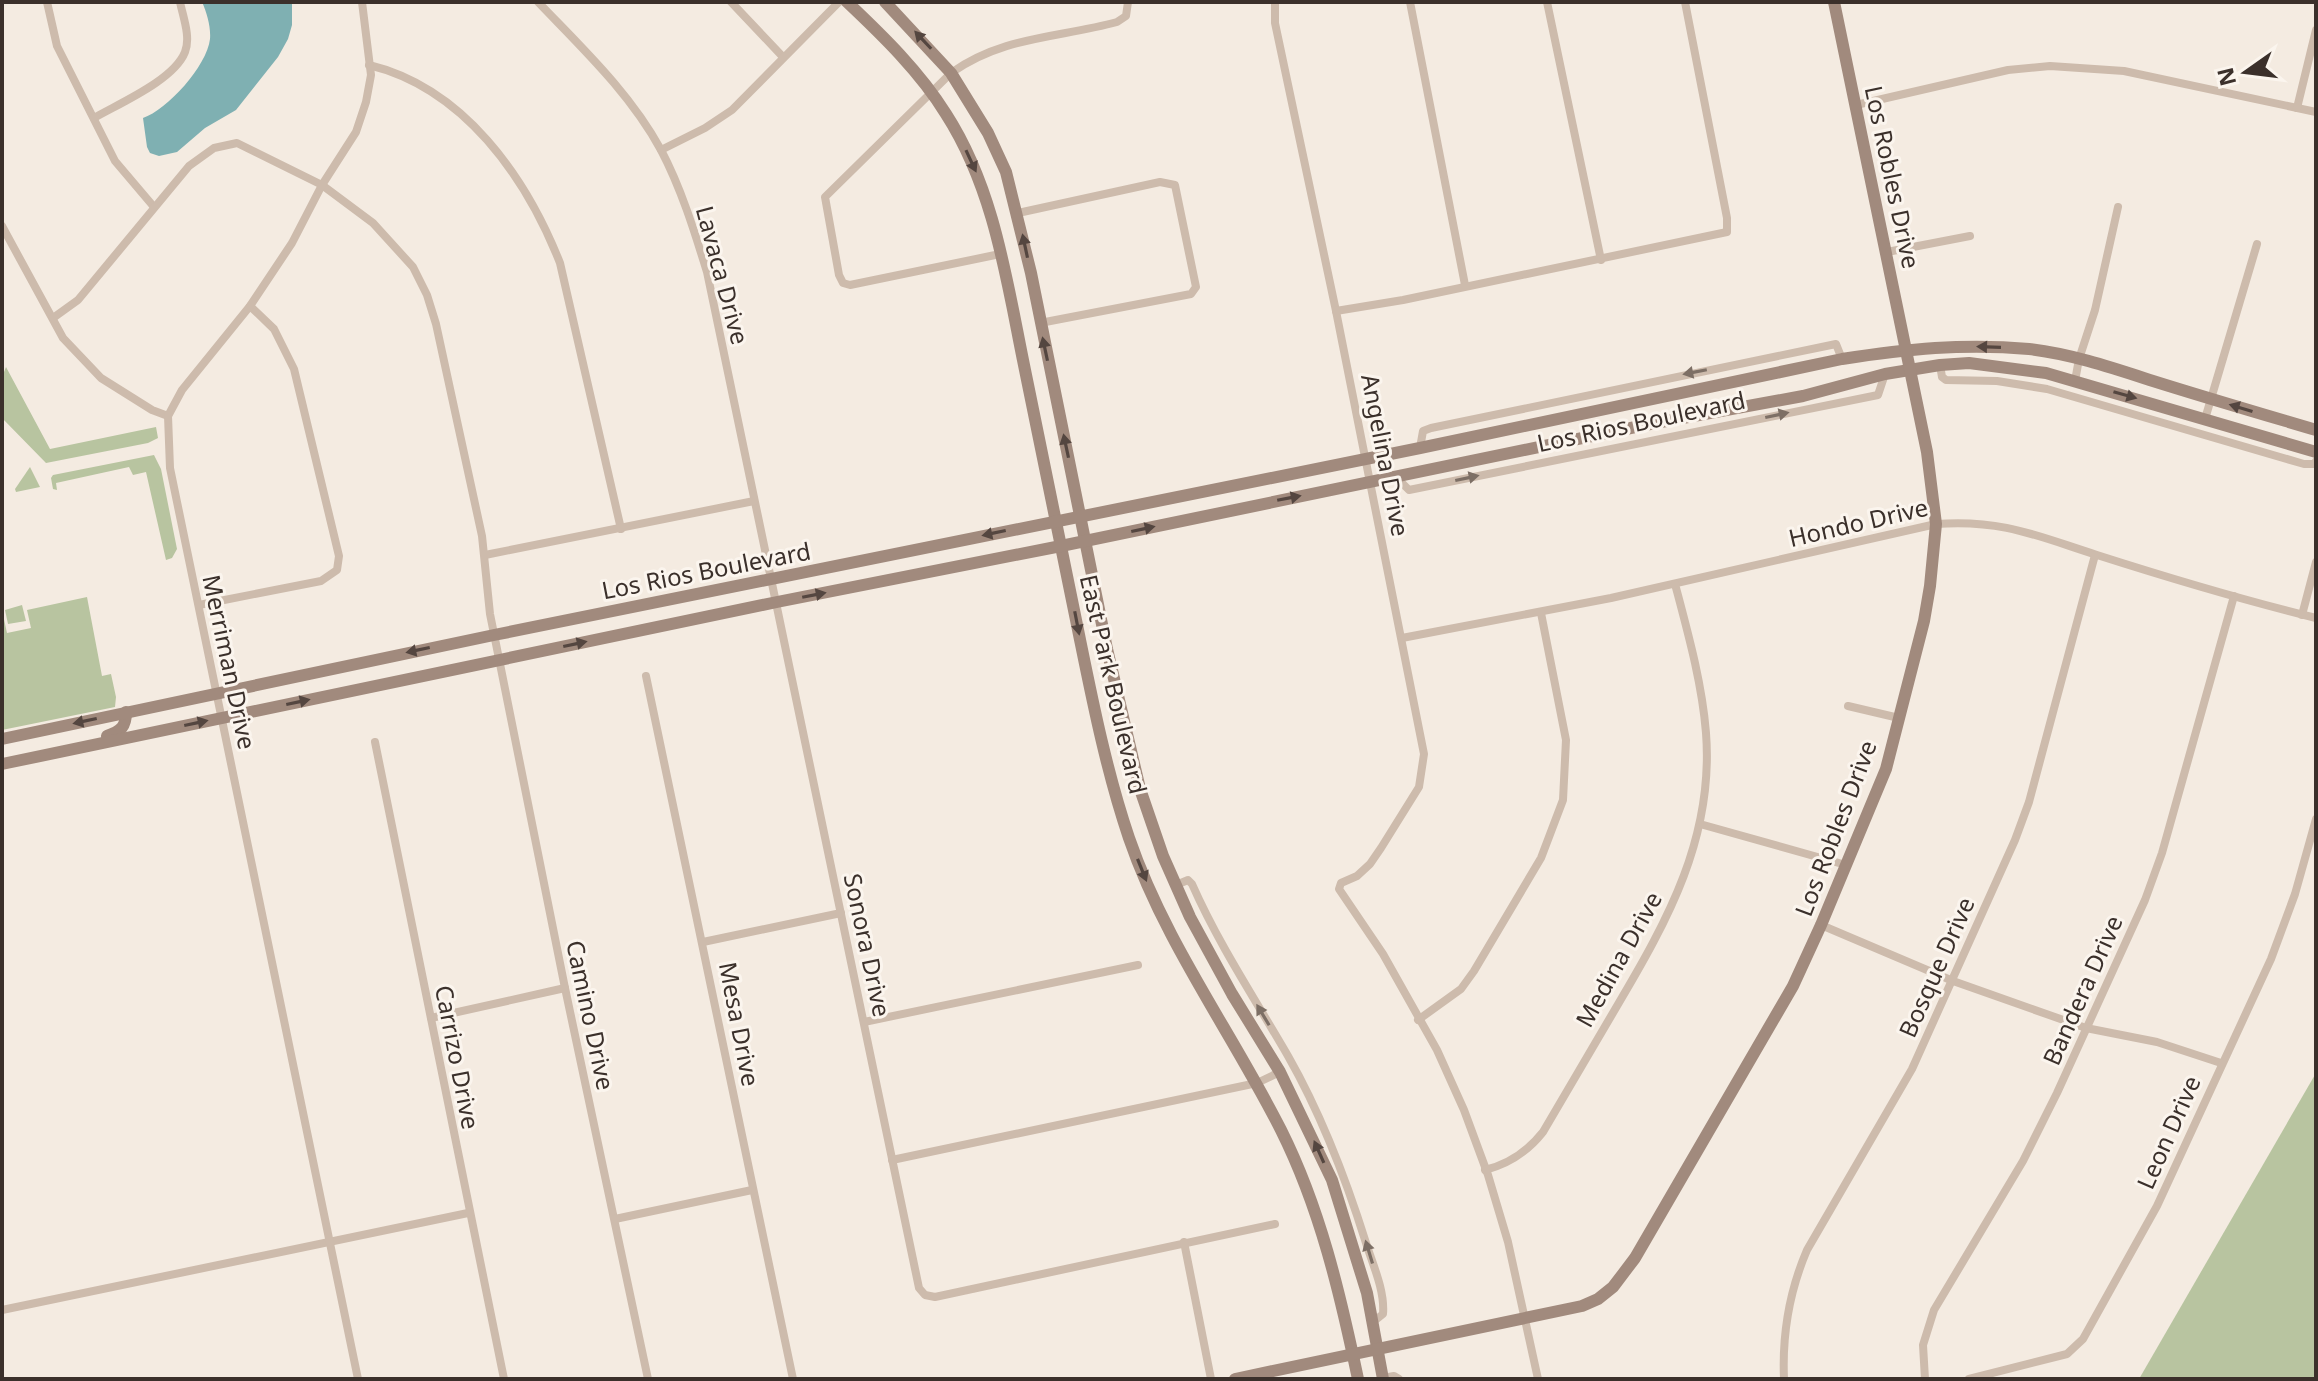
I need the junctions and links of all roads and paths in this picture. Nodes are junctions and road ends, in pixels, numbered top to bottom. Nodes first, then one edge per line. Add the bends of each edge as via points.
1 (47, 2) edge
2 (180, 2) edge
3 (362, 2) edge
4 (538, 2) edge
5 (731, 2) edge
6 (839, 2) edge
7 (847, 2) edge
8 (885, 2) edge
9 (1128, 2) edge
10 (1275, 2) edge
11 (1410, 2) edge
12 (1547, 2) edge
13 (1685, 2) edge
14 (1834, 2) edge
15 (2316, 30) edge
16 (783, 57) junction
17 (369, 65) junction
18 (951, 73) junction
19 (932, 94) junction
20 (1856, 105) junction
21 (2297, 108) junction
22 (2316, 112) edge
23 (94, 118) junction
24 (661, 150) junction
25 (322, 185) junction
26 (154, 207) junction
27 (2118, 207) dead end
28 (1018, 213) junction
29 (2, 226) edge
30 (1970, 236) dead end
31 (2257, 244) dead end
32 (1887, 252) junction
33 (1000, 254) junction
34 (1601, 260) junction
35 (1465, 285) junction
36 (250, 306) junction
37 (1336, 311) junction
38 (53, 318) junction
39 (1040, 323) junction
40 (1017, 328) junction
41 (1906, 349) junction
42 (2079, 359) junction
43 (1940, 365) junction
44 (1910, 370) junction
45 (2075, 381) junction
46 (2211, 399) junction
47 (168, 416) junction
48 (2205, 419) junction
49 (2316, 430) edge
50 (2316, 452) edge
51 (1366, 458) junction
52 (2316, 461) edge
53 (1370, 482) junction
54 (1241, 484) junction
55 (754, 501) junction
56 (1242, 508) junction
57 (1080, 516) junction
58 (1056, 520) junction
59 (1936, 524) junction
60 (621, 529) junction
61 (1085, 541) junction
62 (1061, 546) junction
63 (485, 555) junction
64 (889, 555) junction
65 (2095, 555) junction
66 (2316, 562) edge
67 (771, 579) junction
68 (894, 580) junction
69 (1675, 584) junction
70 (2234, 596) junction
71 (777, 602) junction
72 (199, 605) junction
73 (1541, 613) junction
74 (2302, 615) junction
75 (2316, 618) edge
76 (494, 635) junction
77 (1402, 638) junction
78 (499, 659) junction
79 (646, 676) dead end
80 (216, 692) junction
81 (1848, 706) dead end
82 (126, 712) junction
83 (222, 718) junction
84 (1899, 718) junction
85 (2, 739) edge
86 (375, 742) dead end
87 (70, 749) junction
88 (2, 764) edge
89 (1140, 789) junction
90 (1116, 797) junction
91 (2316, 819) edge
92 (1700, 824) junction
93 (1846, 865) junction
94 (1176, 885) junction
95 (841, 913) junction
96 (1821, 925) junction
97 (703, 942) junction
98 (1138, 965) dead end
99 (1953, 981) junction
100 (565, 988) junction
101 (431, 1018) junction
102 (1418, 1020) junction
103 (864, 1022) junction
104 (2086, 1028) junction
105 (2221, 1063) junction
106 (1280, 1072) junction
107 (1257, 1083) junction
108 (892, 1160) junction
109 (1485, 1170) junction
110 (752, 1190) junction
111 (468, 1213) junction
112 (615, 1219) junction
113 (1275, 1224) dead end
114 (328, 1241) junction
115 (1184, 1242) junction
116 (2, 1310) edge
117 (1526, 1319) junction
118 (1373, 1322) junction
119 (1377, 1350) junction
120 (1353, 1355) junction
121 (1282, 1375) edge
122 (358, 1379) edge
123 (504, 1379) edge
124 (648, 1379) edge
125 (793, 1379) edge
126 (1211, 1379) edge
127 (1235, 1379) edge
128 (1358, 1379) edge
129 (1383, 1379) edge
130 (1399, 1379) edge
131 (1538, 1379) edge
132 (1784, 1379) edge
133 (1925, 1379) edge
134 (1969, 1379) edge

1 - 23 street via 57,46
2 - 23 street via 187,36 185,52 172,70
3 - 17 street
4 - 24 street, Lavaca Drive via 605,72
5 - 16 street
6 - 16 street
7 - 19 main road, East Park Boulevard
18 -> 8 main road, East Park Boulevard
9 - 18 street via 1126,16 1117,22 996,48
10 - 37 street, Angelina Drive via 1275,23
11 - 35 street
12 - 34 street
13 - 34 street via 1727,232
14 - 20 main road, Los Robles Drive
15 - 21 street
16 - 24 street via 732,110
17 - 25 street via 366,102 356,132
17 - 60 street via 392,70 452,108 506,159 527,192 560,263
18 - 19 street
18 - 28 main road, East Park Boulevard via 988,133
19 -> 33 main road, East Park Boulevard via 984,191
19 - 33 street via 825,197 839,275 850,285
20 - 21 street via 2008,70 2050,66 2124,71
20 - 32 main road, Los Robles Drive
21 - 22 street
23 - 26 street via 115,161
24 - 55 street, Lavaca Drive via 707,272
25 - 26 street, Camino Drive via 237,143 214,148 189,166
25 - 36 street
25 - 63 street, Camino Drive via 395,246 427,295
26 - 38 street via 78,300
27 - 42 street
39 -> 28 main road, East Park Boulevard
28 - 39 street via 1160,182 1175,185 1196,287 1191,294
29 - 38 street
30 - 32 street
31 - 46 street
32 - 41 main road, Los Robles Drive
33 - 40 main road, East Park Boulevard
34 - 35 street
35 - 37 street
36 - 47 street via 199,367
36 - 72 street via 274,329 294,369 339,556 337,570 321,581
37 - 51 street, Angelina Drive
38 - 47 street via 63,338 101,378
39 - 40 main road
57 -> 39 main road, East Park Boulevard
40 - 58 main road, East Park Boulevard
42 -> 41 main road, Los Rios Boulevard via 1996,347
41 - 44 main road, Los Robles Drive
41 -> 51 main road, Los Rios Boulevard
42 - 45 street
42 - 46 main road, Los Rios Boulevard
43 - 44 main road, Los Rios Boulevard
43 - 45 main road, Los Rios Boulevard via 1969,363
43 - 52 street via 1946,380 2047,389 2304,464
53 -> 44 main road, Los Rios Boulevard
44 - 59 main road, Los Robles Drive
45 -> 48 main road, Los Rios Boulevard
46 - 48 street
49 -> 46 main road, Los Rios Boulevard
47 - 72 street, Merriman Drive via 170,468
48 - 50 main road, Los Rios Boulevard
51 - 53 street, Angelina Drive
51 - 54 main road, Los Rios Boulevard
56 -> 53 main road, Los Rios Boulevard
53 - 77 street, Angelina Drive
54 - 56 main road
54 - 57 main road, Los Rios Boulevard
55 - 60 street
55 - 67 street, Lavaca Drive
61 -> 56 main road, Los Rios Boulevard
57 - 58 main road, Los Rios Boulevard
57 - 61 main road, East Park Boulevard
58 - 62 main road, East Park Boulevard
58 -> 64 main road, Los Rios Boulevard
59 - 65 street, Hondo Drive via 2023,530
59 - 69 street, Hondo Drive
59 - 84 main road, Los Robles Drive via 1924,621
60 - 63 street
61 - 62 main road, Los Rios Boulevard
61 - 89 main road, East Park Boulevard
62 - 68 main road, Los Rios Boulevard
62 -> 90 main road, East Park Boulevard
63 - 76 street, Camino Drive
64 - 67 main road, Los Rios Boulevard
64 - 68 main road
65 - 70 street, Hondo Drive
65 - 99 street, Bosque Drive via 2029,802
66 - 74 street
67 - 71 street, Lavaca Drive
67 - 76 main road, Los Rios Boulevard
71 -> 68 main road, Los Rios Boulevard
69 - 73 street, Hondo Drive
69 - 92 street, Medina Drive via 1706,735
70 - 74 street, Hondo Drive
70 - 104 street, Bandera Drive via 2162,853
78 -> 71 main road, Los Rios Boulevard
71 - 95 street, Sonora Drive
72 - 80 street, Merriman Drive
73 - 77 street, Hondo Drive
73 - 102 street via 1566,740 1563,800 1541,858 1474,971 1461,989
74 - 75 street, Hondo Drive
76 - 78 street, Camino Drive
76 -> 80 main road, Los Rios Boulevard
77 - 102 street, Angelina Drive via 1424,754 1419,787 1370,864 1339,889 1383,954
83 -> 78 main road, Los Rios Boulevard
78 - 100 street, Camino Drive
79 - 97 street, Mesa Drive
80 - 82 main road, Los Rios Boulevard
80 - 83 street, Merriman Drive
81 - 84 street
82 -> 85 main road, Los Rios Boulevard
82 - 87 main road via 119,732
87 -> 83 main road, Los Rios Boulevard
83 - 114 street, Merriman Drive
84 - 93 main road, Los Robles Drive via 1886,769
86 - 101 street, Carrizo Drive
87 - 88 main road, Los Rios Boulevard
89 - 90 main road
89 - 94 main road, East Park Boulevard
90 -> 107 main road, East Park Boulevard via 1170,935
91 - 105 street, Leon Drive via 2271,959
92 - 93 street
92 - 109 street, Medina Drive via 1676,900 1655,942 1543,1132 1518,1156
93 - 96 main road, Los Robles Drive
94 - 106 main road, East Park Boulevard via 1205,946
118 -> 94 street, East Park Boulevard via 1383,1314 1377,1277 1313,1105 1192,884 1188,880
95 - 97 street
95 - 103 street, Sonora Drive
96 - 99 street
96 - 117 main road, Los Robles Drive via 1787,997 1635,1258 1598,1299
97 - 110 street, Mesa Drive
98 - 103 street
99 - 104 street
99 - 132 street, Bosque Drive via 1912,1069 1802,1261 1789,1304
100 - 101 street
100 - 112 street, Camino Drive
101 - 111 street, Carrizo Drive
102 - 109 street via 1464,1110
103 - 108 street, Sonora Drive
104 - 105 street via 2157,1042
104 - 133 street, Bandera Drive via 2023,1161 1934,1310 1923,1345
105 - 134 street, Leon Drive via 2157,1206 2083,1339 2067,1354
106 - 107 street
118 -> 106 main road, East Park Boulevard via 1332,1180
107 - 108 street
107 - 120 main road, East Park Boulevard via 1319,1224
108 - 115 street, Sonora Drive via 919,1288 925,1295
109 - 117 street
110 - 112 street
110 - 125 street, Mesa Drive
111 - 114 street
111 - 123 street, Carrizo Drive
112 - 124 street, Camino Drive
113 - 115 street
114 - 116 street
114 - 122 street, Merriman Drive
115 - 126 street
117 - 119 main road, Los Robles Drive
117 - 131 street
118 - 119 main road, East Park Boulevard
119 - 120 main road, Los Robles Drive
119 - 129 main road, East Park Boulevard
120 - 121 main road, Los Robles Drive
120 - 128 main road, East Park Boulevard
121 - 127 main road, Los Robles Drive
129 - 130 street, East Park Boulevard

